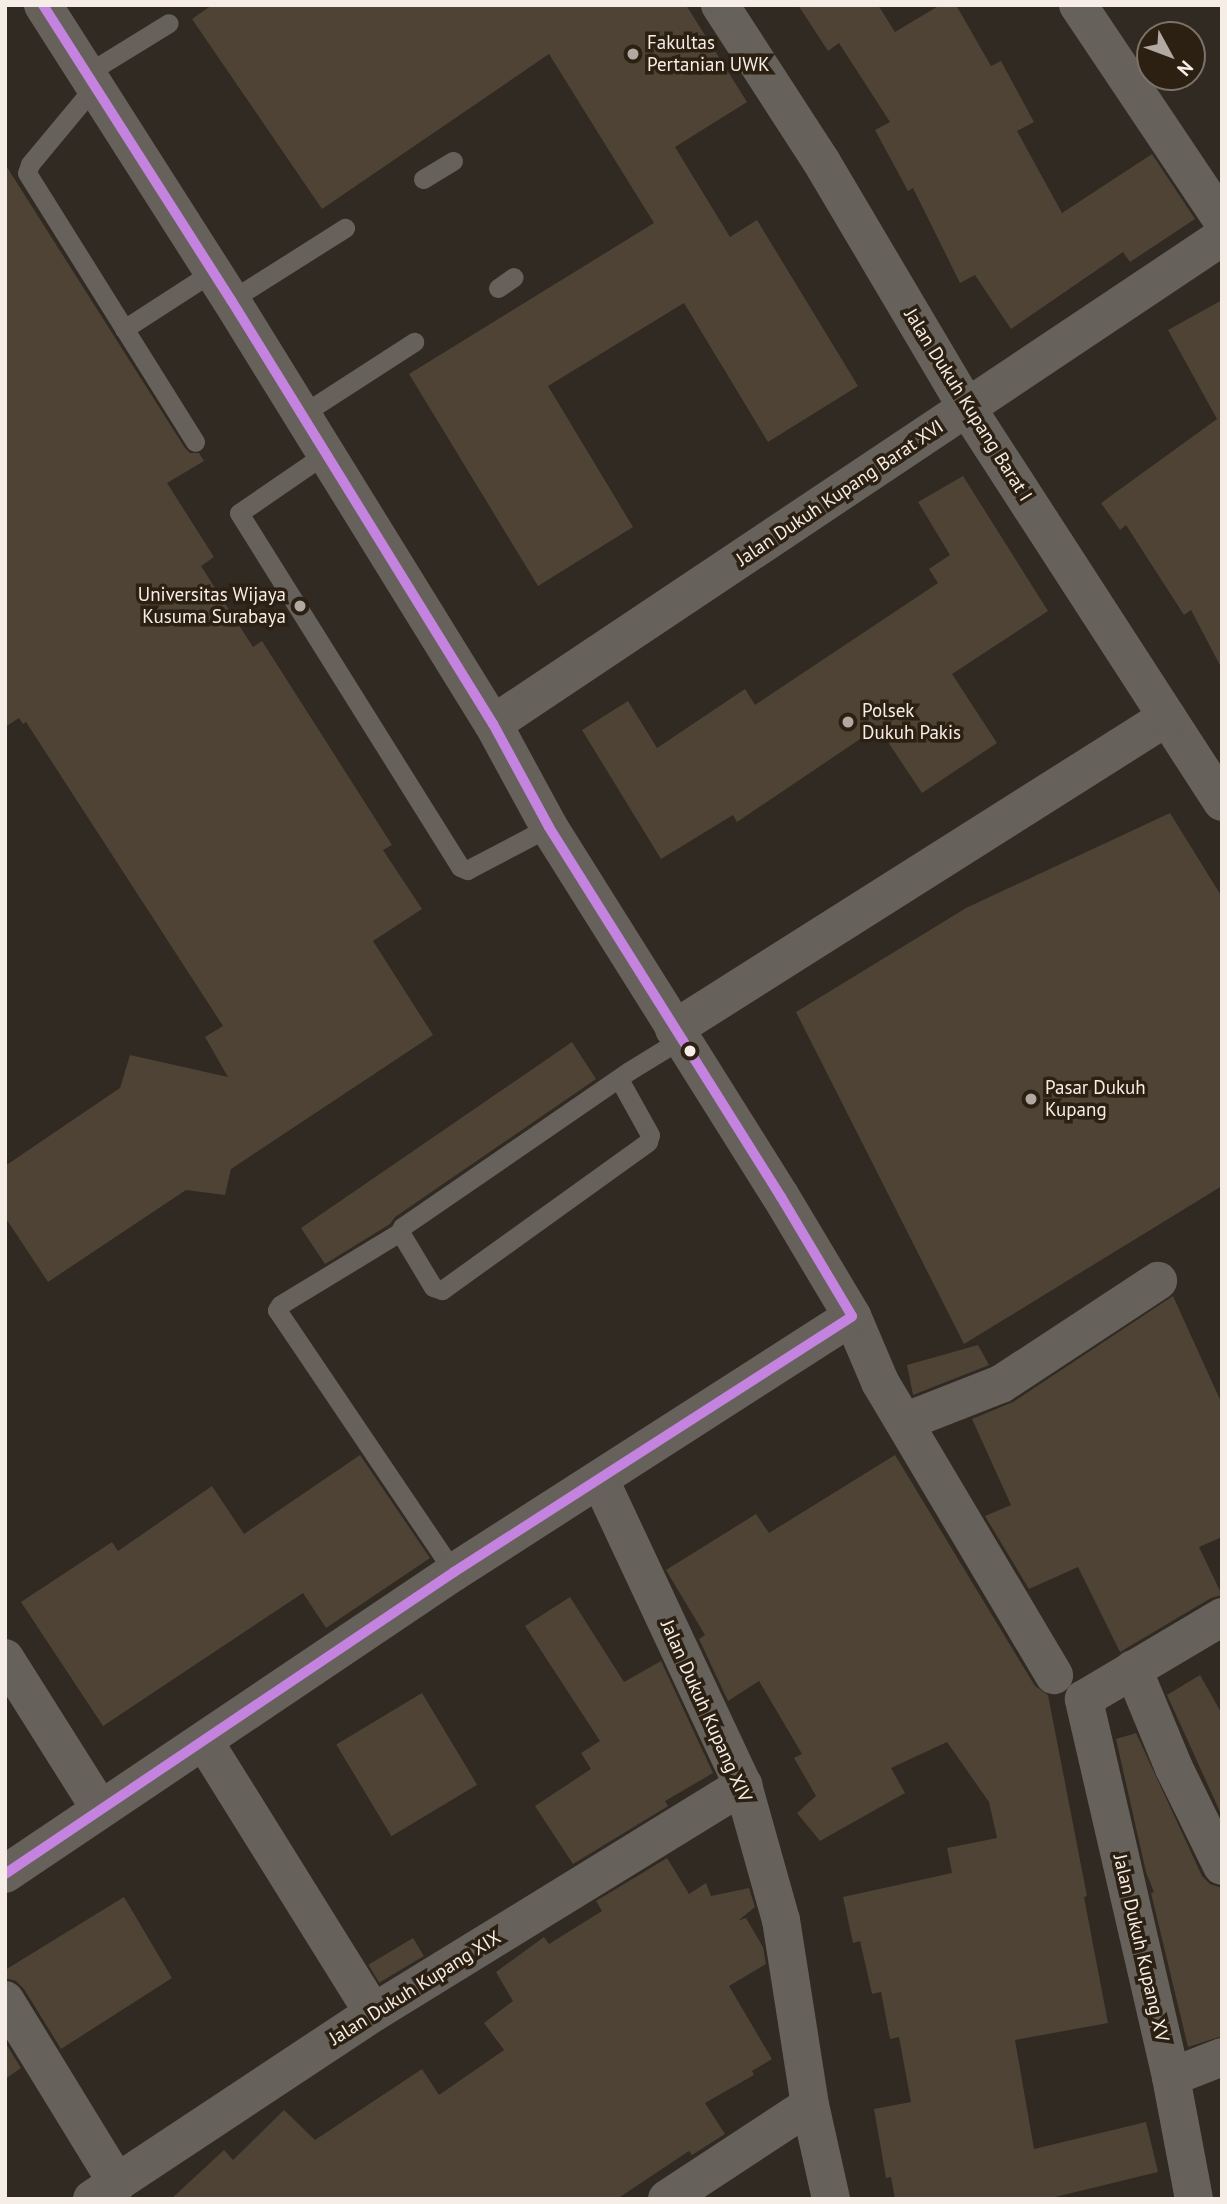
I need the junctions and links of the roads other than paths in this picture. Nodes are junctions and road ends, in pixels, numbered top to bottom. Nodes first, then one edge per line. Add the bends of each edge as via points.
1 (43, 5) edge
2 (720, 5) edge
3 (1078, 5) edge
4 (169, 23) dead end
5 (90, 80) junction
6 (453, 161) dead end
7 (423, 179) dead end
8 (1222, 220) edge
9 (345, 228) dead end
10 (1222, 237) edge
11 (514, 277) dead end
12 (222, 286) junction
13 (498, 288) dead end
14 (124, 329) junction
15 (414, 342) dead end
16 (967, 408) junction
17 (301, 415) junction
18 (195, 442) dead end
19 (325, 454) junction
20 (1167, 716) junction
21 (493, 724) junction
22 (1222, 802) edge
23 (549, 827) junction
24 (678, 1034) junction
25 (619, 1079) junction
26 (400, 1232) junction
27 (1158, 1281) dead end
28 (852, 1316) junction
29 (904, 1422) junction
30 (600, 1480) junction
31 (454, 1572) junction
32 (1222, 1617) edge
33 (5, 1658) edge
34 (1133, 1669) junction
35 (1054, 1675) dead end
36 (204, 1741) junction
37 (743, 1784) junction
38 (100, 1809) junction
39 (1222, 1866) edge
40 (5, 1874) edge
41 (5, 2000) edge
42 (373, 2013) junction
43 (1222, 2057) edge
44 (1171, 2077) junction
45 (810, 2105) junction
46 (104, 2191) edge
47 (667, 2199) edge
48 (831, 2199) edge
49 (1194, 2199) edge

1 - 5 street
2 - 16 street, Jalan Dukuh Kupang Barat I via 821,161
3 - 8 street
4 - 5 lane
5 - 12 street
5 - 14 lane via 27,173
6 - 7 lane
9 - 12 lane
10 - 16 street, Jalan Dukuh Kupang Barat XVI
11 - 13 lane
12 - 14 lane
12 - 17 street
14 - 18 lane
15 - 17 lane
16 - 20 street, Jalan Dukuh Kupang Barat I
16 - 21 street, Jalan Dukuh Kupang Barat XVI
17 - 19 street
19 - 21 street
19 - 23 lane via 239,513 455,862 467,870
20 - 22 street, Jalan Dukuh Kupang Barat I
20 - 24 street
21 - 23 street
23 - 24 street
24 - 25 lane
24 - 28 street
25 - 26 lane
25 - 26 lane via 650,1135 648,1142 442,1290 433,1287
26 - 31 lane via 277,1310
27 - 29 street via 1001,1384
28 - 29 street via 880,1382
28 - 30 street
29 - 35 street
30 - 31 street
30 - 37 street, Jalan Dukuh Kupang XIV
31 - 36 street
32 - 34 street
33 - 38 street
34 - 39 street
34 - 44 street, Jalan Dukuh Kupang XV via 1083,1699
36 - 38 street
36 - 42 street
37 - 42 street, Jalan Dukuh Kupang XIX
37 - 45 street, Jalan Dukuh Kupang XIV via 781,1920
38 - 40 street
41 - 46 street
42 - 46 street, Jalan Dukuh Kupang XIX
43 - 44 street
44 - 49 street, Jalan Dukuh Kupang XV
45 - 47 street
45 - 48 street, Jalan Dukuh Kupang XIV

